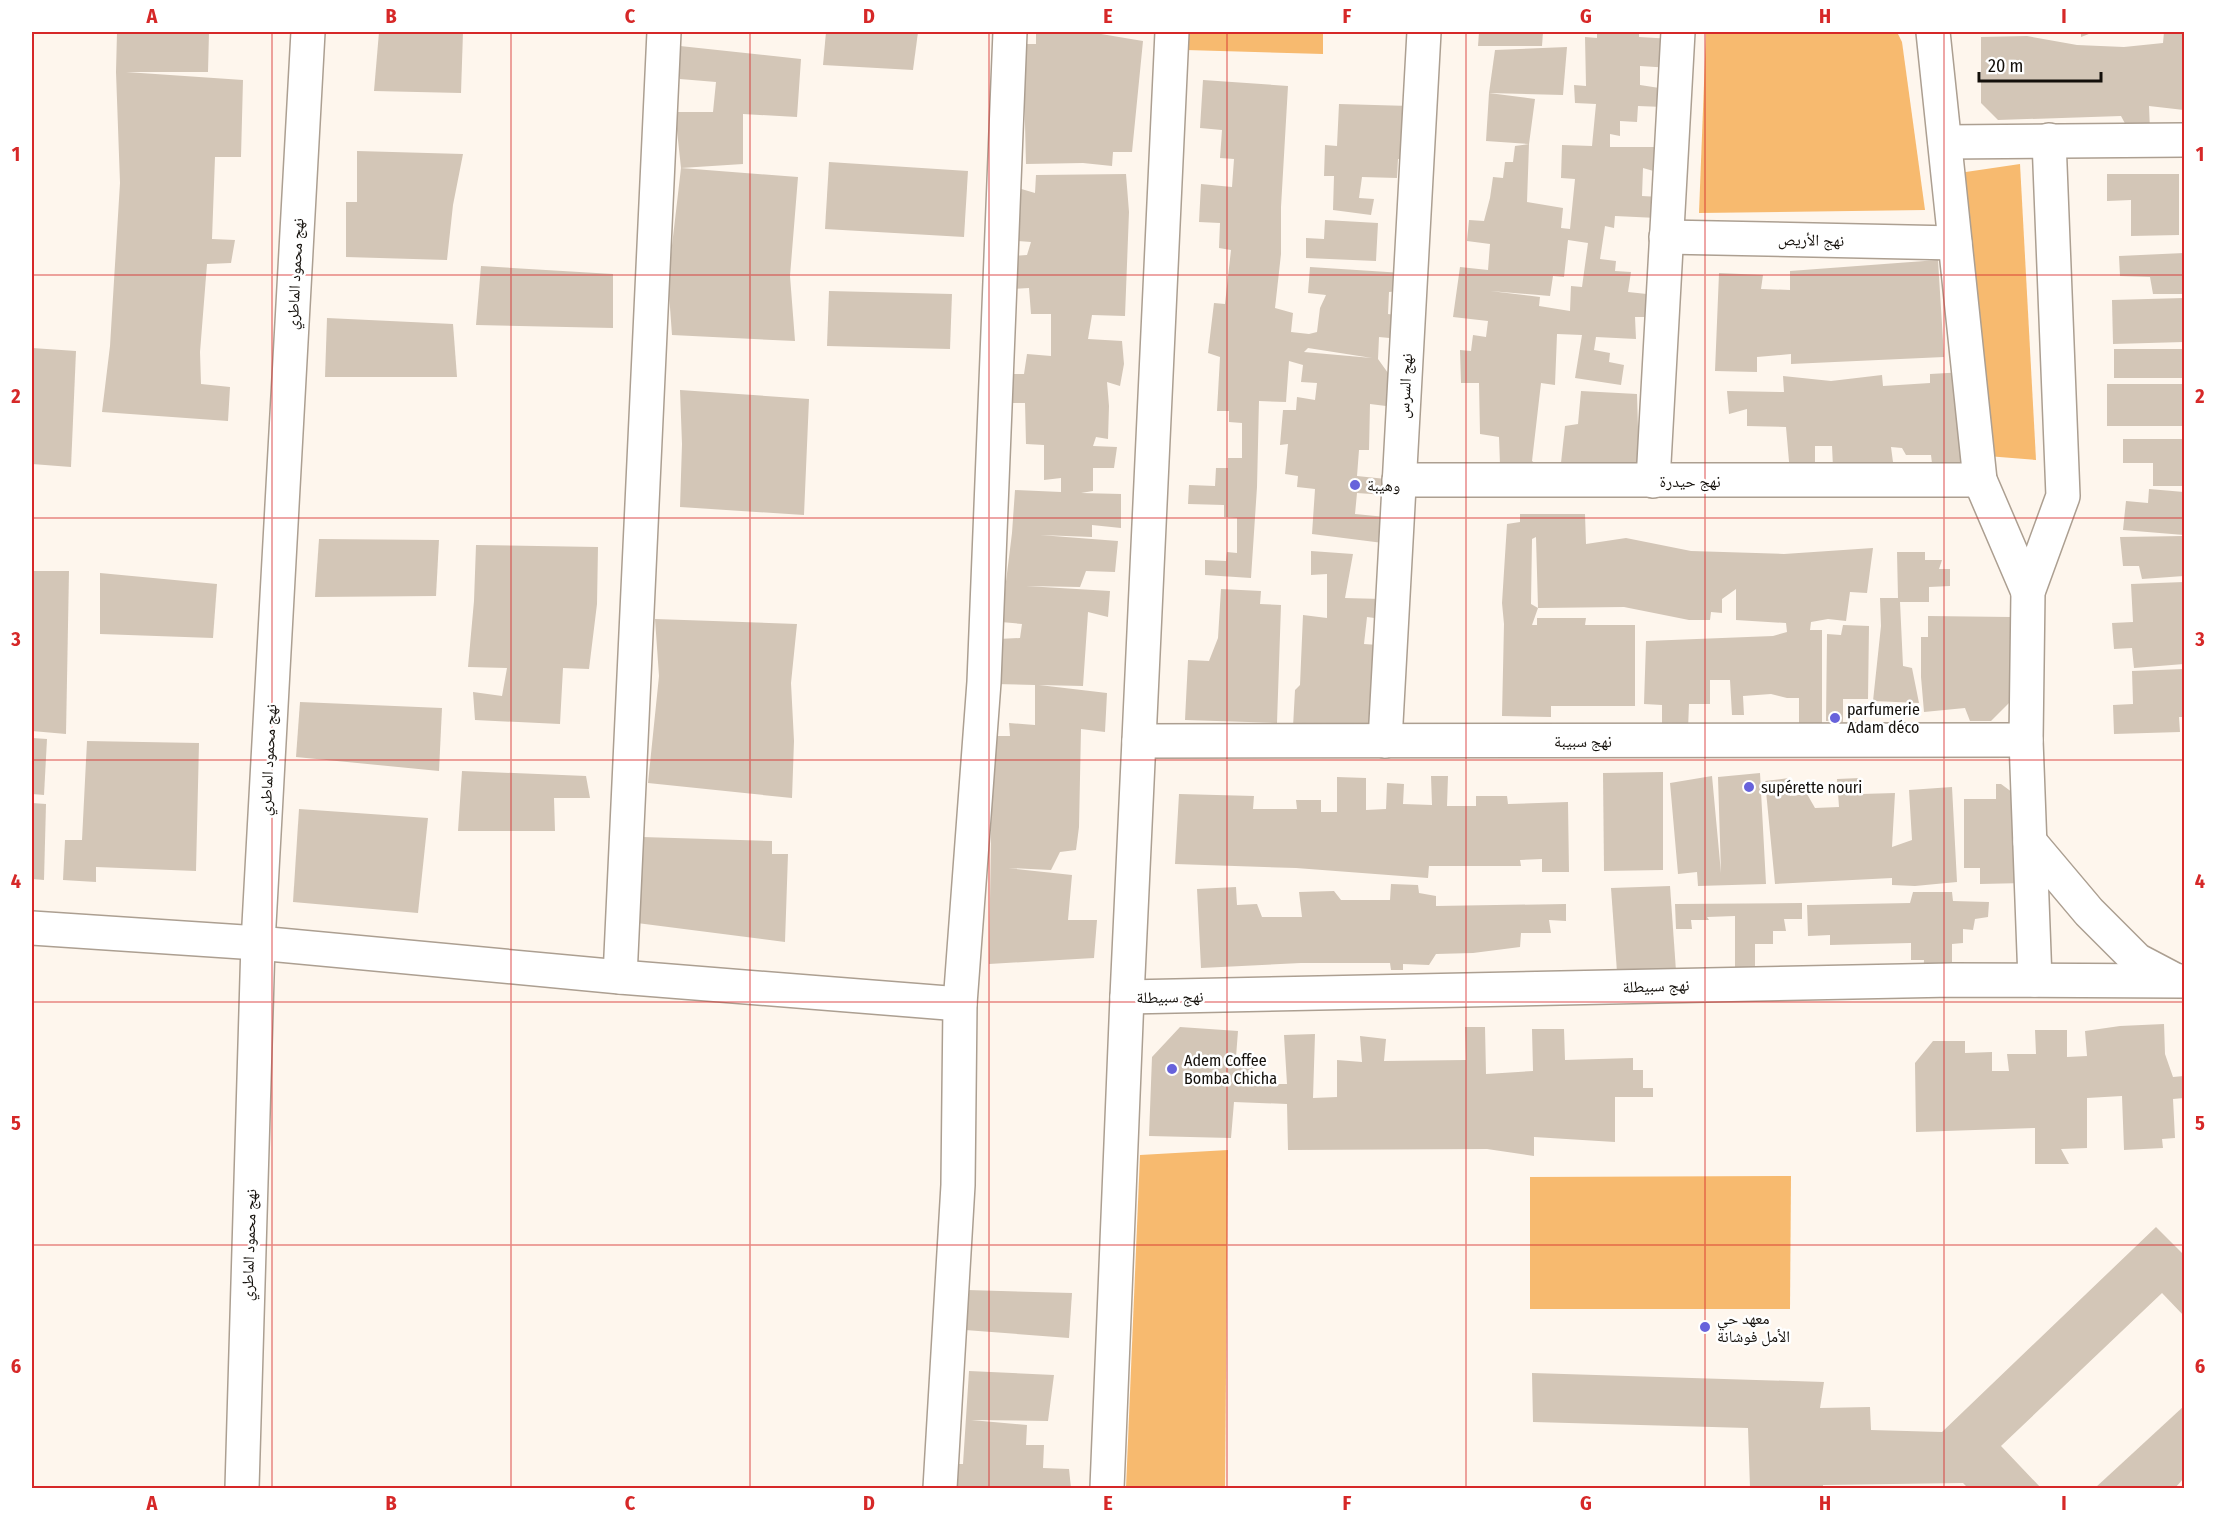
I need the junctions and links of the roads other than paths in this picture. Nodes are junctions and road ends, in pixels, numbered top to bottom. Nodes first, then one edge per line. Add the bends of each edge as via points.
1 (309, 32) edge
2 (664, 32) edge
3 (1010, 32) edge
4 (1172, 32) edge
5 (1424, 32) edge
6 (1677, 32) edge
7 (1933, 32) edge
8 (2049, 140) junction
9 (2184, 140) edge
10 (1945, 142) junction
11 (1666, 237) junction
12 (1955, 243) junction
13 (1400, 480) junction
14 (1980, 480) junction
15 (1653, 481) junction
16 (2028, 592) junction
17 (2026, 740) junction
18 (1139, 741) junction
19 (1385, 741) junction
20 (2030, 842) junction
21 (32, 928) edge
22 (258, 943) junction
23 (620, 977) junction
24 (2035, 980) junction
25 (2180, 981) edge
26 (1127, 998) junction
27 (960, 1004) junction
28 (242, 1488) edge
29 (940, 1488) edge
30 (1107, 1488) edge

1 - 22 street, نهج محمود الماطري
2 - 23 street
3 - 27 street via 984,682
4 - 18 street
5 - 13 street, نهج السرس
6 - 11 street
7 - 10 street
8 - 9 street
8 - 10 street
8 - 16 street via 2063,496
10 - 12 street
11 - 12 street, نهج الأريص
11 - 15 street
12 - 14 street
13 - 15 street, نهج حيدرة
13 - 19 street, نهج السرس
14 - 15 street, نهج حيدرة
14 - 16 street
16 - 17 street
17 - 19 street, نهج سبيبة
17 - 20 street
18 - 19 street, نهج سبيبة
18 - 26 street
20 - 24 street
20 - 25 street via 2089,912 2137,960
21 - 22 street
22 - 23 street
22 - 28 street, نهج محمود الماطري
23 - 27 street
24 - 25 street, نهج سبيطلة
24 - 26 street, نهج سبيطلة
26 - 30 street
27 - 29 street via 958,1185

